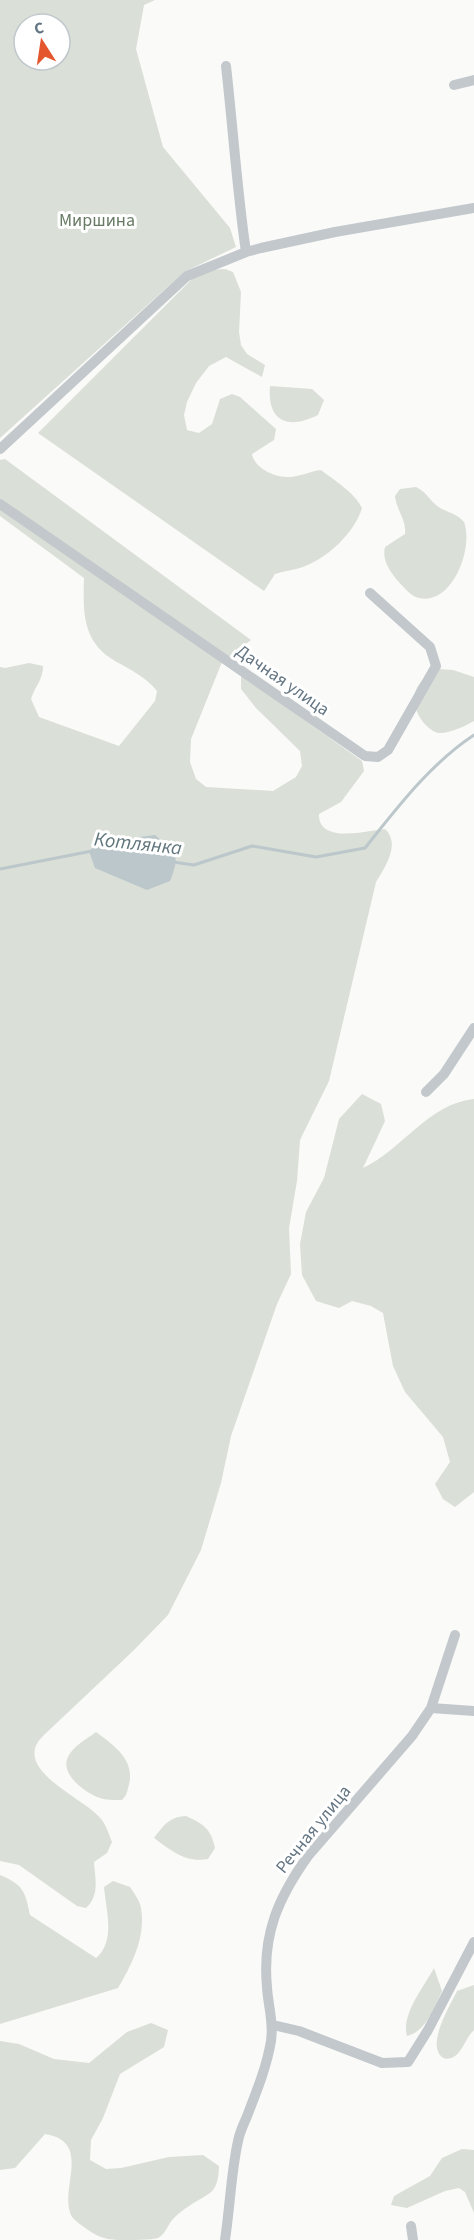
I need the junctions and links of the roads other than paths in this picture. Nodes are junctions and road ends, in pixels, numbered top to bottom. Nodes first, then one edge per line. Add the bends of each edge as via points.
1 (226, 66) dead end
2 (474, 80) edge
3 (454, 85) dead end
4 (474, 208) edge
5 (246, 252) junction
6 (0, 449) edge
7 (0, 504) edge
8 (370, 593) dead end
9 (474, 1028) edge
10 (426, 1092) dead end
11 (454, 1635) dead end
12 (431, 1708) junction
13 (474, 1711) edge
14 (474, 1942) edge
15 (273, 2025) junction
16 (411, 2226) dead end
17 (225, 2240) edge
18 (413, 2240) edge

1 - 5 street
2 - 3 street
4 - 5 street
5 - 6 street via 187,276
7 - 8 street, Дачная улица via 365,756 378,757 388,750 436,666 430,647
9 - 10 street via 444,1074
11 - 12 street, Речная улица
12 - 13 street
12 - 15 street, Речная улица via 412,1736 308,1856 280,1900 268,1938 266,1967
14 - 15 street via 408,2062 382,2063
15 - 17 street, Речная улица via 266,2062 238,2139
16 - 18 street

